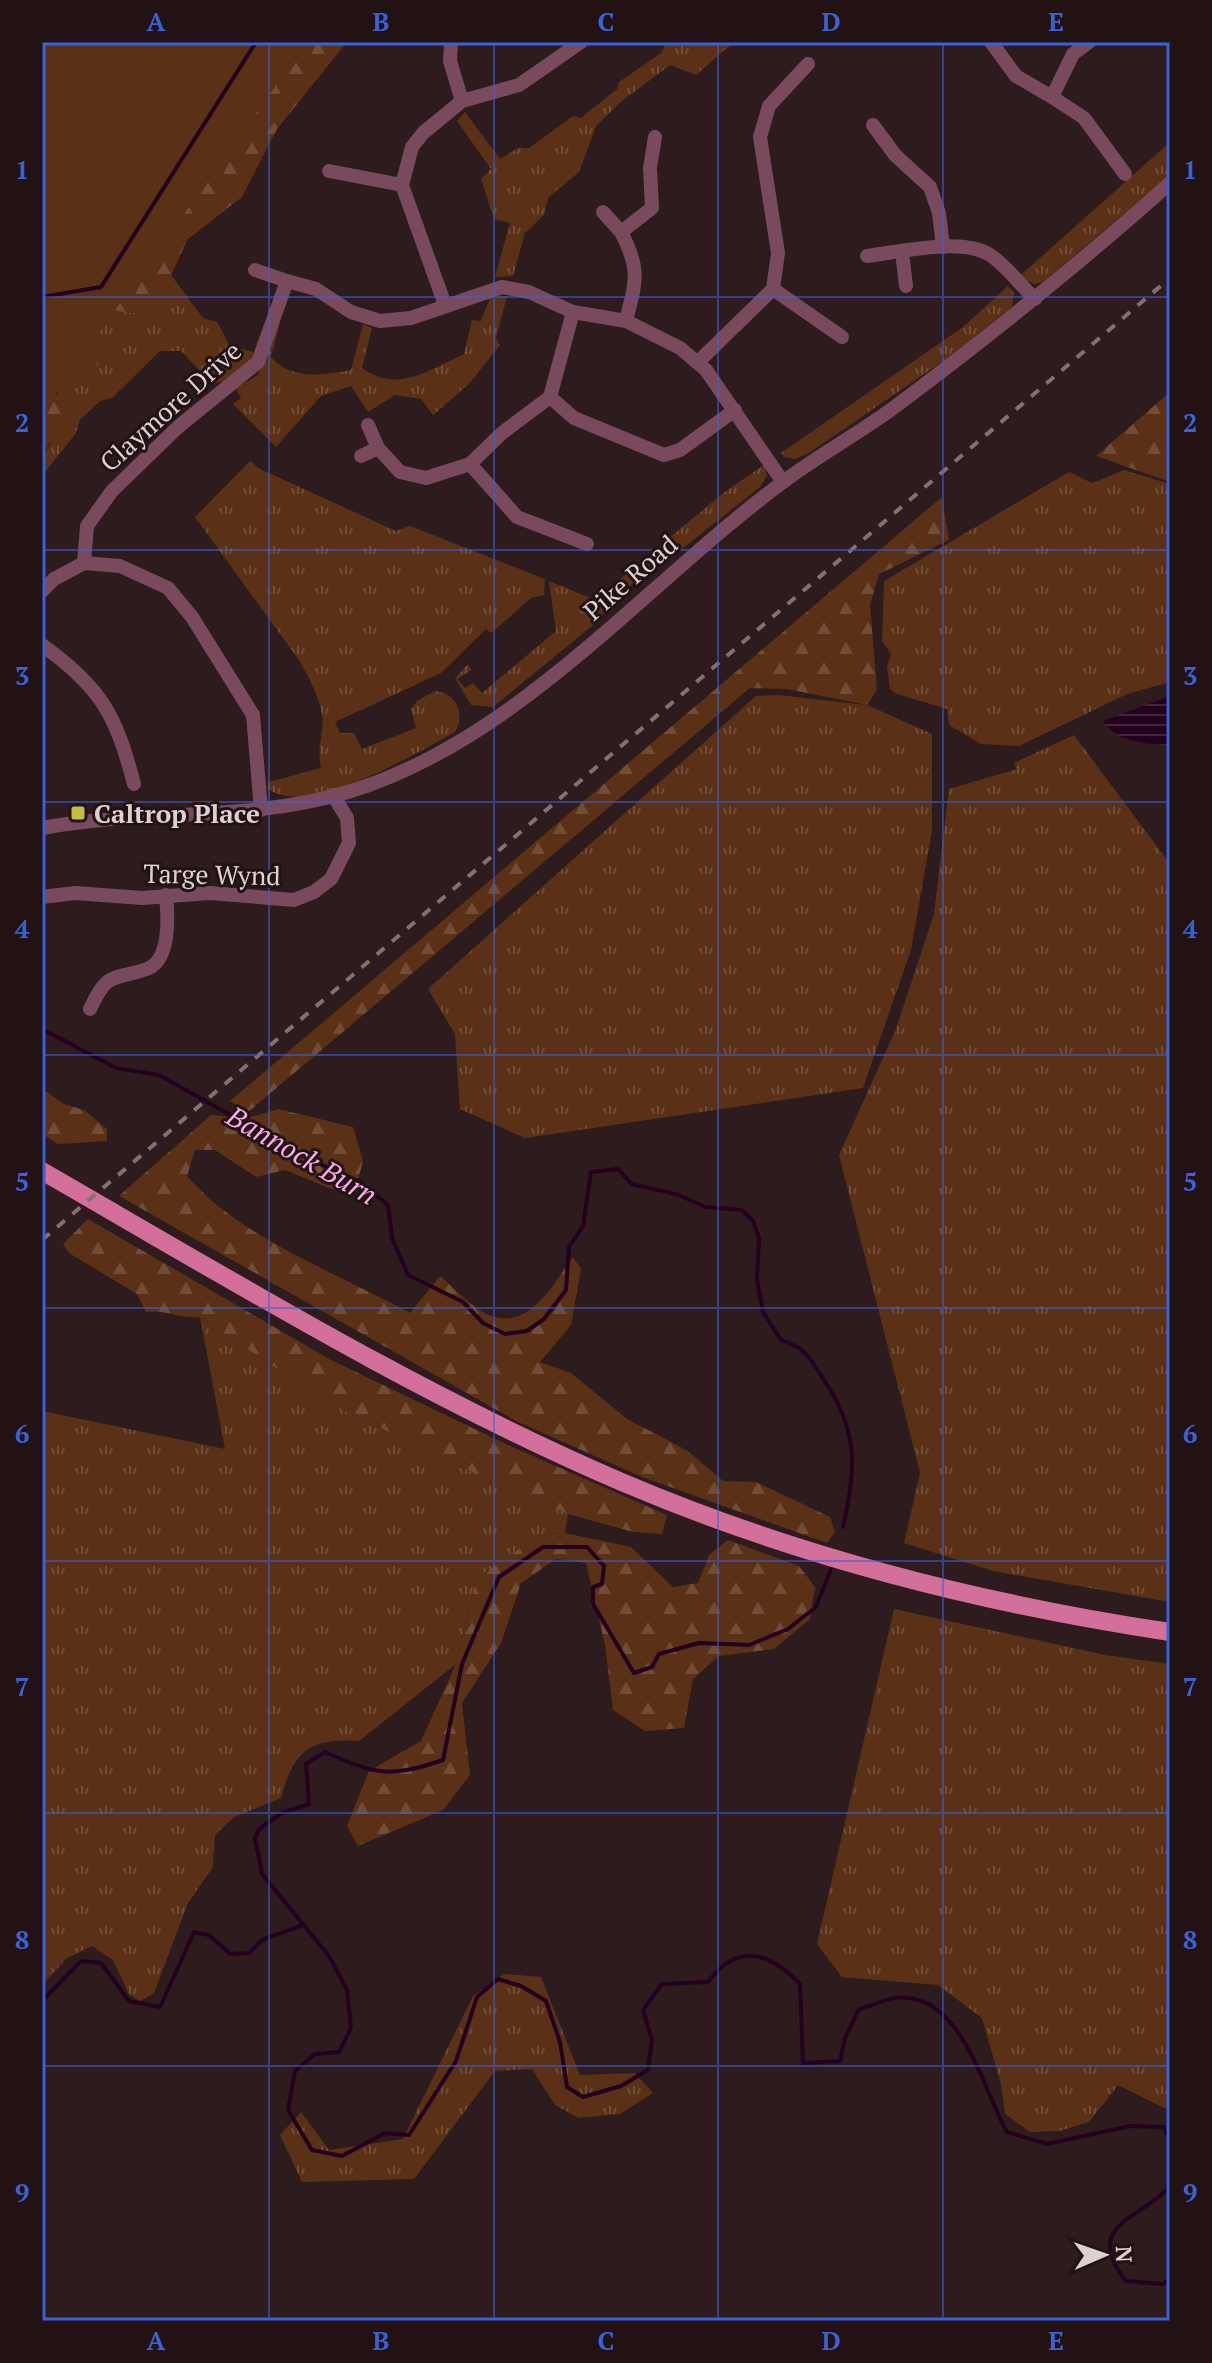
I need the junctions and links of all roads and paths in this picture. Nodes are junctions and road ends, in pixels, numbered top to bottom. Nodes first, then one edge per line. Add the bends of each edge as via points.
1 (451, 42) edge
2 (581, 42) edge
3 (991, 42) edge
4 (1089, 42) edge
5 (808, 64) dead end
6 (1052, 97) junction
7 (462, 101) junction
8 (873, 125) dead end
9 (655, 137) dead end
10 (329, 171) dead end
11 (1125, 174) dead end
12 (1170, 183) edge
13 (402, 185) junction
14 (603, 212) dead end
15 (621, 232) junction
16 (943, 247) junction
17 (902, 252) junction
18 (867, 256) dead end
19 (255, 270) dead end
20 (287, 281) junction
21 (906, 286) dead end
22 (773, 289) junction
23 (1035, 299) junction
24 (445, 305) junction
25 (573, 312) junction
26 (626, 321) junction
27 (842, 337) dead end
28 (698, 362) junction
29 (550, 397) junction
30 (735, 410) junction
31 (368, 425) dead end
32 (378, 448) junction
33 (361, 456) dead end
34 (470, 464) junction
35 (783, 482) junction
36 (587, 544) dead end
37 (84, 563) junction
38 (42, 591) edge
39 (42, 645) edge
40 (134, 784) dead end
41 (333, 795) junction
42 (261, 810) junction
43 (42, 828) edge
44 (166, 895) junction
45 (42, 897) edge
46 (90, 1009) dead end
47 (47, 1174) edge
48 (1170, 1632) edge

1 - 7 street via 450,61
2 - 7 street via 519,85
3 - 6 street via 1016,76
4 - 6 street via 1073,54
5 - 22 street via 769,106 760,137 778,253
6 - 11 street via 1084,118
7 - 13 street via 412,147
8 - 16 street via 895,155 930,187
9 - 15 street via 652,208
10 - 13 street
12 - 23 street, Pike Road
13 - 24 street
14 - 15 street
15 - 26 street via 637,274
16 - 17 street
16 - 23 street via 990,254
17 - 18 street
17 - 21 street
19 - 20 street
20 - 24 street via 316,289 367,320 411,318
20 - 37 street, Claymore Drive via 258,362 178,427 112,491 87,526
22 - 27 street
22 - 28 street
23 - 35 street, Pike Road via 897,406
24 - 25 street via 502,287 529,292
25 - 26 street
25 - 29 street
26 - 28 street
28 - 30 street
29 - 30 street via 574,418 664,455 680,450
29 - 34 street
30 - 35 street
31 - 32 street
32 - 33 street
32 - 34 street via 400,472 426,478
34 - 36 street via 517,517
35 - 41 street, Pike Road via 539,686 430,760
37 - 38 street
37 - 42 street via 120,566 148,576 182,603 253,715
39 - 40 street via 74,668 110,711
41 - 42 street, Pike Road
41 - 44 street, Targe Wynd via 347,818 349,843 331,879 314,892 294,900
42 - 43 street, Pike Road via 100,819
44 - 45 street, Targe Wynd
44 - 46 street via 168,920 160,956 149,968 111,978
47 - 48 main road via 341,1344 515,1434 626,1484 852,1564 1054,1613

